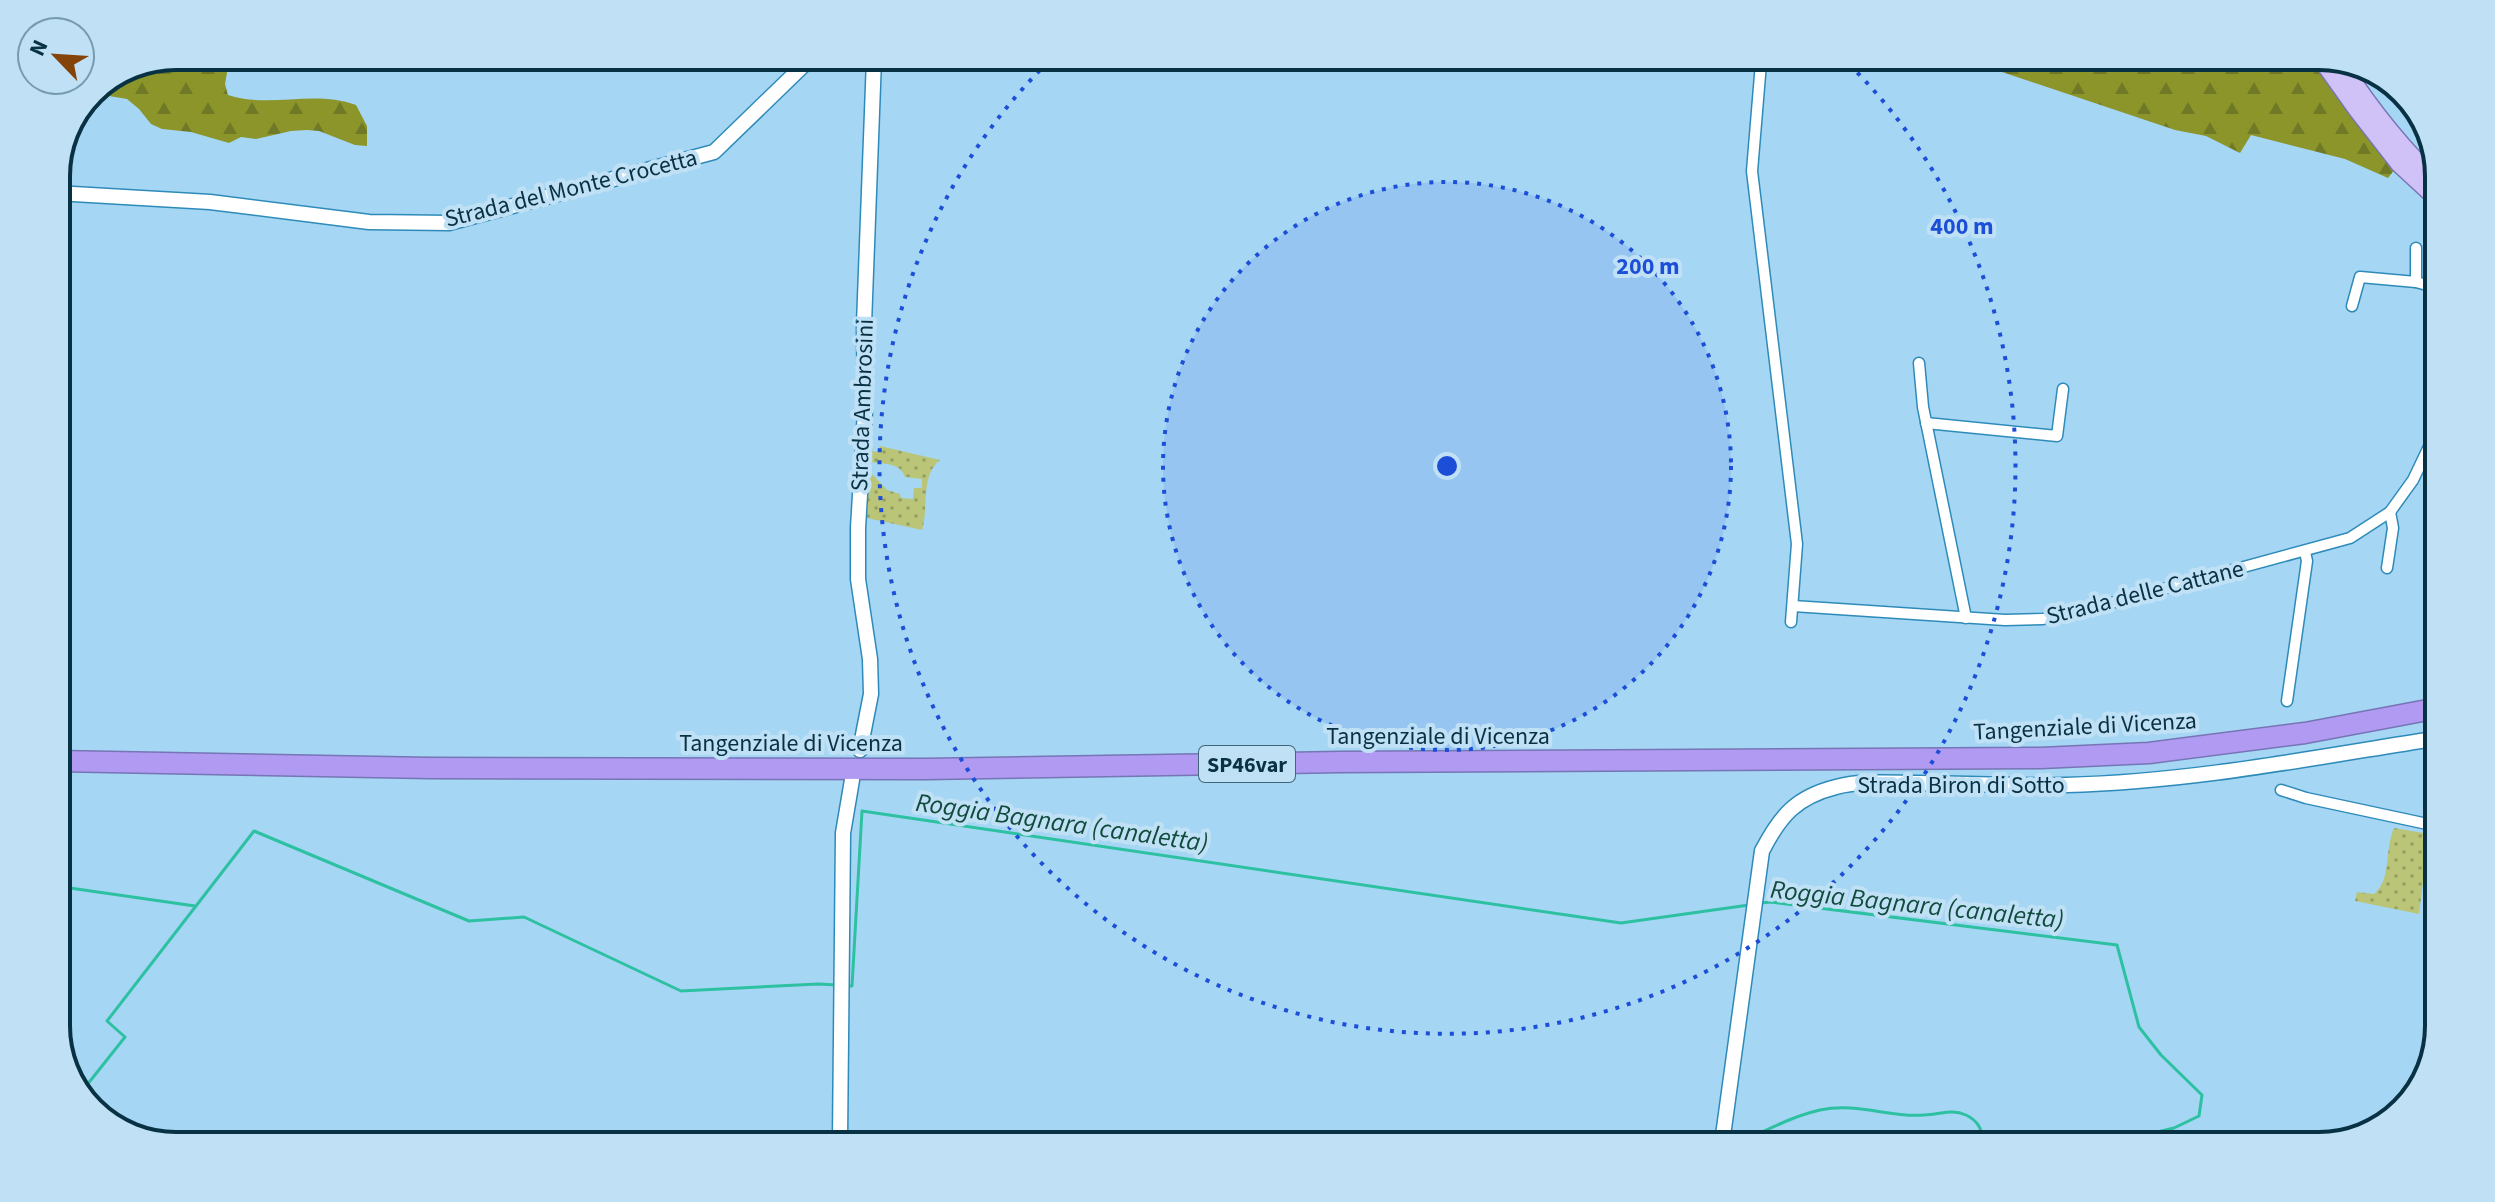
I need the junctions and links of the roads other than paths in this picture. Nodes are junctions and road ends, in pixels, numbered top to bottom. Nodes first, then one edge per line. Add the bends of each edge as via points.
1 (799, 70) edge
2 (874, 70) edge
3 (1760, 70) edge
4 (2329, 71) edge
5 (2348, 75) edge
6 (2425, 170) edge
7 (2425, 188) edge
8 (70, 194) edge
9 (2416, 248) dead end
10 (2416, 282) junction
11 (2425, 284) edge
12 (2352, 306) dead end
13 (1919, 363) dead end
14 (2063, 389) dead end
15 (1926, 423) junction
16 (2425, 455) edge
17 (2390, 512) junction
18 (2305, 552) junction
19 (2387, 568) dead end
20 (1793, 606) junction
21 (1966, 618) junction
22 (1791, 622) dead end
23 (2287, 701) dead end
24 (2425, 710) edge
25 (2425, 740) edge
26 (860, 750) dead end
27 (70, 761) edge
28 (852, 780) dead end
29 (2281, 790) dead end
30 (2425, 824) edge
31 (840, 1132) edge
32 (1724, 1132) edge

1 - 8 street, Strada del Monte Crocetta via 714,152 449,223 369,222 210,202
2 - 26 street, Strada Ambrosini via 858,528 871,694
3 - 20 street via 1752,171 1797,544
4 - 7 main road via 2399,164
5 - 6 main road
9 - 10 street
10 - 11 street
10 - 12 street via 2360,277
13 - 15 street
14 - 15 street via 2057,436
15 - 21 street
16 - 17 street, Strada delle Cattane
17 - 18 street, Strada delle Cattane via 2350,538
17 - 19 street
18 - 21 street, Strada delle Cattane via 2043,619
18 - 23 street
20 - 21 street, Strada delle Cattane
20 - 22 street
24 - 27 highway, Tangenziale di Vicenza / SP46var via 2149,753 2041,758 926,769
25 - 32 street, Strada Biron di Sotto via 2156,779 2067,785 1888,783 1811,794 1786,811 1762,851
28 - 31 street via 843,833
29 - 30 street

